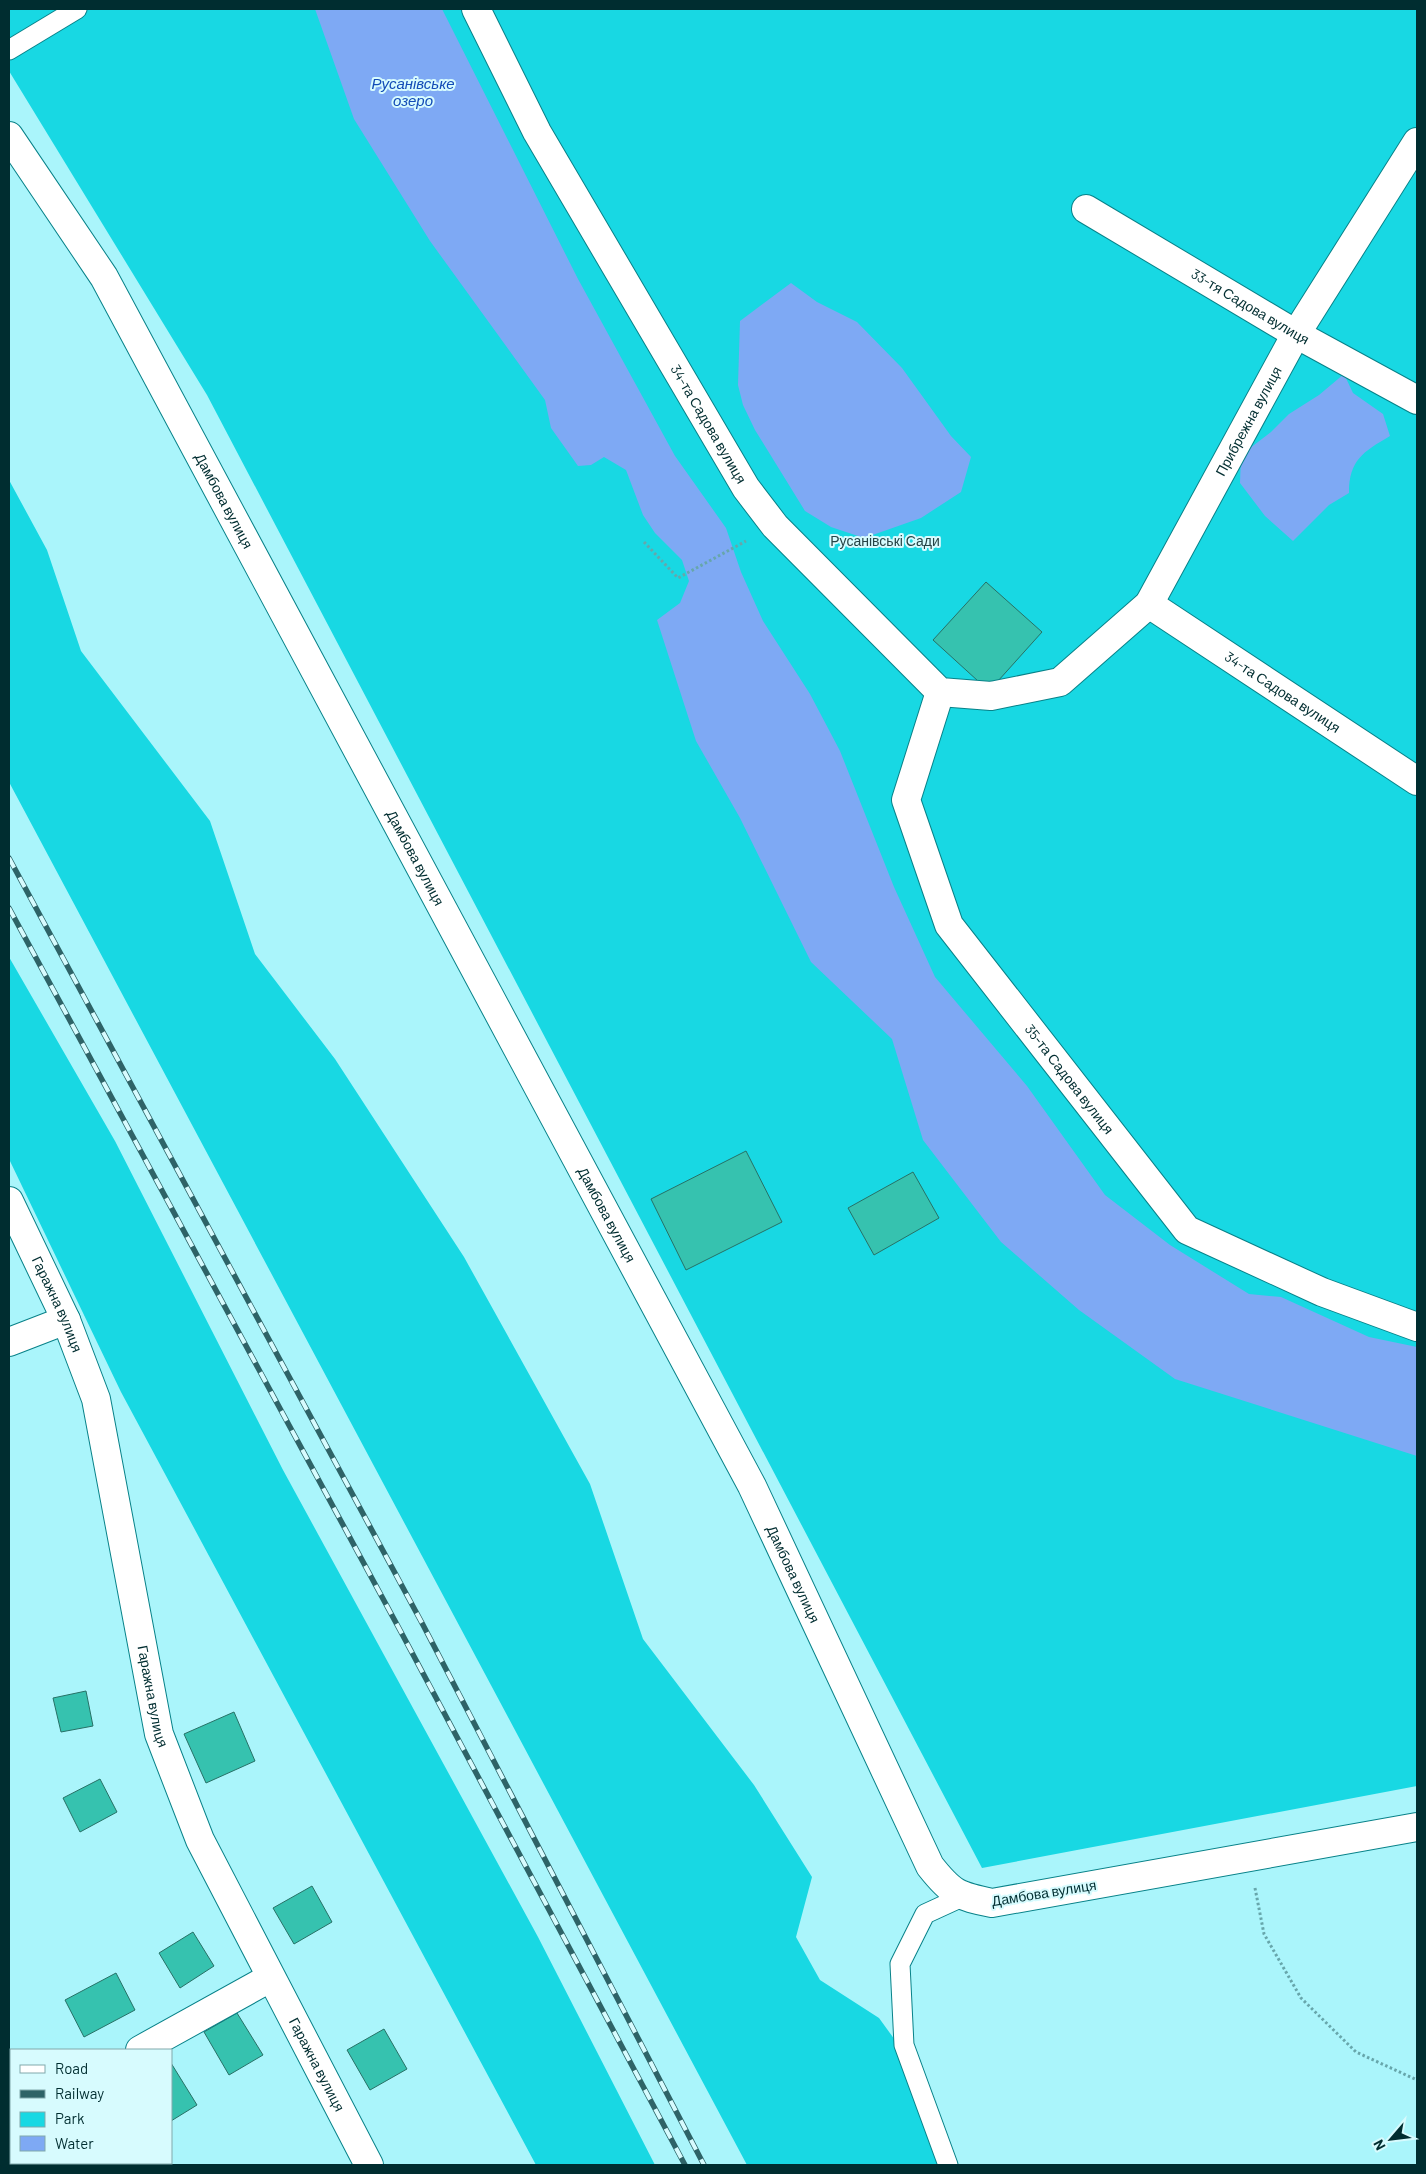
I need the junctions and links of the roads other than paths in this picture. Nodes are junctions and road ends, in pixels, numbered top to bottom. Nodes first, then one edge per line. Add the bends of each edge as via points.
1 (77, 9) edge
2 (476, 9) edge
3 (9, 50) edge
4 (9, 136) edge
5 (1417, 142) edge
6 (1086, 209) dead end
7 (1296, 334) junction
8 (1417, 400) edge
9 (1149, 604) junction
10 (940, 692) junction
11 (1417, 781) edge
12 (9, 1201) edge
13 (66, 1320) junction
14 (1417, 1327) edge
15 (9, 1342) edge
16 (1417, 1827) edge
17 (962, 1897) junction
18 (270, 1978) junction
19 (142, 2049) edge
20 (369, 2165) edge
21 (948, 2165) edge

1 - 3 lane
2 - 10 street, 34-та Садова вулиця via 537,132 746,488 788,539
4 - 17 street, Дамбова вулиця via 104,277 752,1486 930,1866 945,1885
5 - 7 street, Прибрежна вулиця
6 - 7 street, 33-тя Садова вулиця
7 - 8 street, 33-тя Садова вулиця
7 - 9 street, Прибрежна вулиця
9 - 10 street, Прибрежна вулиця via 1060,682 991,696
9 - 11 street, 34-та Садова вулиця
10 - 14 street, 35-та Садова вулиця via 906,800 950,926 1188,1230 1322,1292
12 - 13 street, Гаражна вулиця
13 - 15 street
13 - 18 street, Гаражна вулиця via 96,1399 159,1734 200,1840
16 - 17 street, Дамбова вулиця via 992,1903
17 - 21 lane via 925,1914 900,1964 904,2045
18 - 19 street
18 - 20 street, Гаражна вулиця

